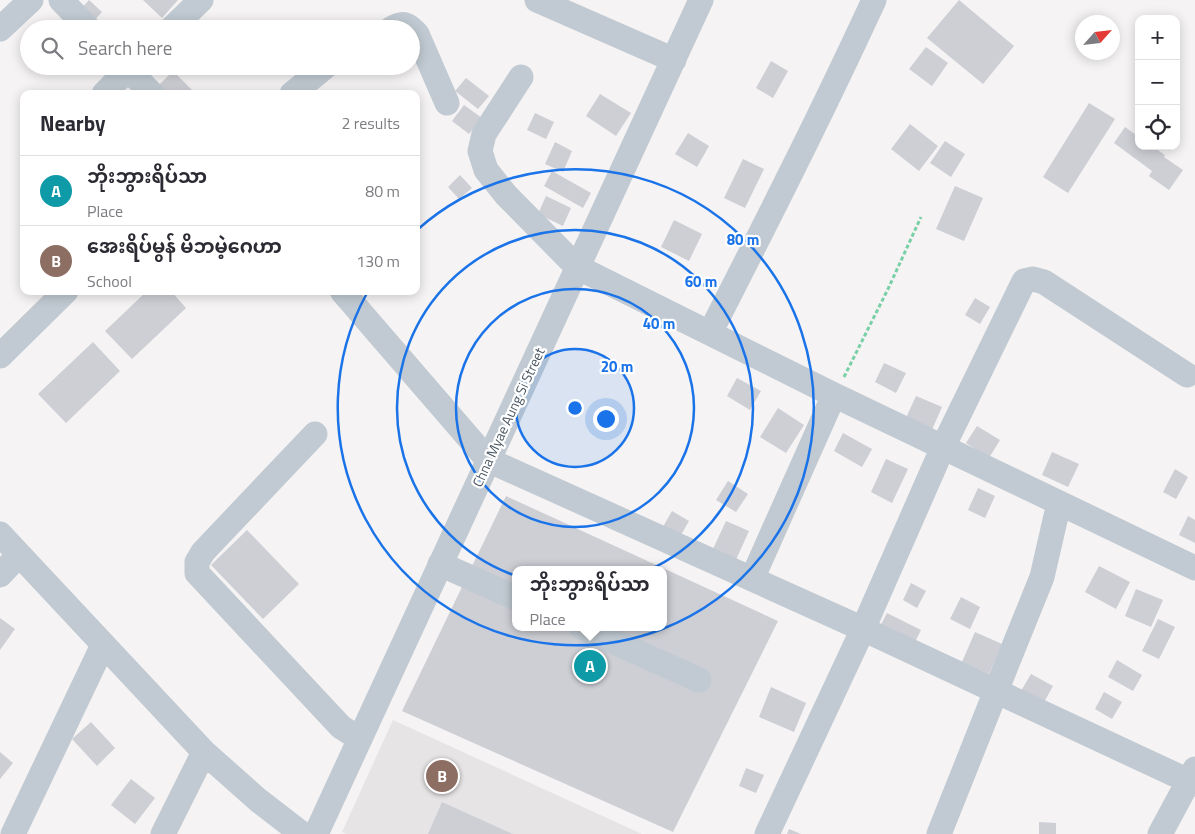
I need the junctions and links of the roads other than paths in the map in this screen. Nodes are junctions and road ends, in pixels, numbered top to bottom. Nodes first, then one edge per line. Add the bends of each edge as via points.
1 (31, 0) edge
2 (61, 0) edge
3 (201, 0) edge
4 (537, 0) edge
5 (701, 0) edge
6 (874, 0) edge
7 (80, 20) edge
8 (180, 20) edge
9 (0, 29) edge
10 (420, 41) edge
11 (674, 60) junction
12 (121, 75) edge
13 (135, 75) edge
14 (315, 75) edge
15 (521, 77) dead end
16 (108, 90) edge
17 (148, 90) edge
18 (297, 90) edge
19 (447, 103) dead end
20 (577, 267) junction
21 (62, 295) edge
22 (345, 295) edge
23 (710, 333) junction
24 (0, 356) edge
25 (1187, 375) dead end
26 (834, 395) junction
27 (315, 434) dead end
28 (943, 447) junction
29 (488, 460) junction
30 (1059, 503) junction
31 (0, 534) edge
32 (19, 555) junction
33 (440, 564) junction
34 (1195, 568) edge
35 (0, 576) edge
36 (752, 579) junction
37 (512, 596) edge
38 (863, 629) junction
39 (590, 631) edge
40 (103, 645) junction
41 (699, 680) dead end
42 (996, 692) junction
43 (360, 739) junction
44 (204, 752) junction
45 (1193, 778) edge
46 (12, 834) edge
47 (162, 834) edge
48 (302, 834) edge
49 (316, 834) edge
50 (767, 834) edge
51 (939, 834) edge
52 (1160, 834) edge

1 - 9 street
2 - 7 street
3 - 8 street
4 - 11 street
5 - 11 street, Chna Myae Aung Si Street
6 - 23 street via 805,146
10 - 19 street
11 - 20 street, Chna Myae Aung Si Street
12 - 16 street
13 - 17 street
14 - 18 street
15 - 20 street via 484,134 480,151 486,170 506,195
20 - 23 street
20 - 29 street, Chna Myae Aung Si Street
21 - 24 street
22 - 29 street
23 - 26 street
25 - 28 street via 1033,278 1024,281
26 - 28 street
26 - 36 street
27 - 43 street via 203,552 197,562 197,573 340,727
28 - 30 street
28 - 38 street
29 - 33 street, Chna Myae Aung Si Street
29 - 36 street
30 - 34 street
30 - 42 street via 1042,577
31 - 32 street
32 - 35 street
32 - 40 street
33 - 37 street
33 - 43 street, Chna Myae Aung Si Street
36 - 38 street
38 - 42 street
38 - 50 street
39 - 41 street
40 - 44 street
40 - 46 street
42 - 45 street
42 - 51 street
43 - 49 street, Chna Myae Aung Si Street
44 - 47 street
44 - 48 street
45 - 52 street

